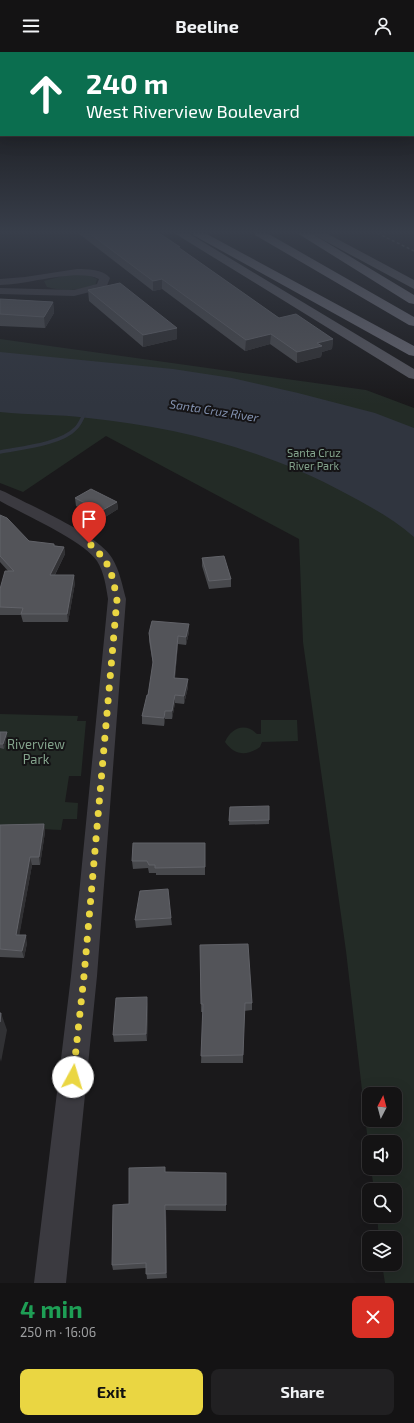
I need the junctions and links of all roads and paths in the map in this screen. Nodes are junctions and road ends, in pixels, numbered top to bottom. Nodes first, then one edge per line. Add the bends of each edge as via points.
1 (85, 290) edge
2 (275, 290) edge
3 (302, 290) edge
4 (322, 290) edge
5 (359, 290) edge
6 (398, 290) edge
7 (0, 291) edge
8 (47, 292) joint
9 (414, 300) edge
10 (414, 322) edge
11 (414, 345) edge
12 (414, 352) edge
13 (414, 375) edge
14 (0, 495) edge
15 (50, 1283) edge

1 - 8 street via 74,293
2 - 13 main road
3 - 12 highway
4 - 11 highway
5 - 10 highway
6 - 9 highway
7 - 8 street
14 - 15 street via 89,543 104,558 111,572 117,599 84,976

